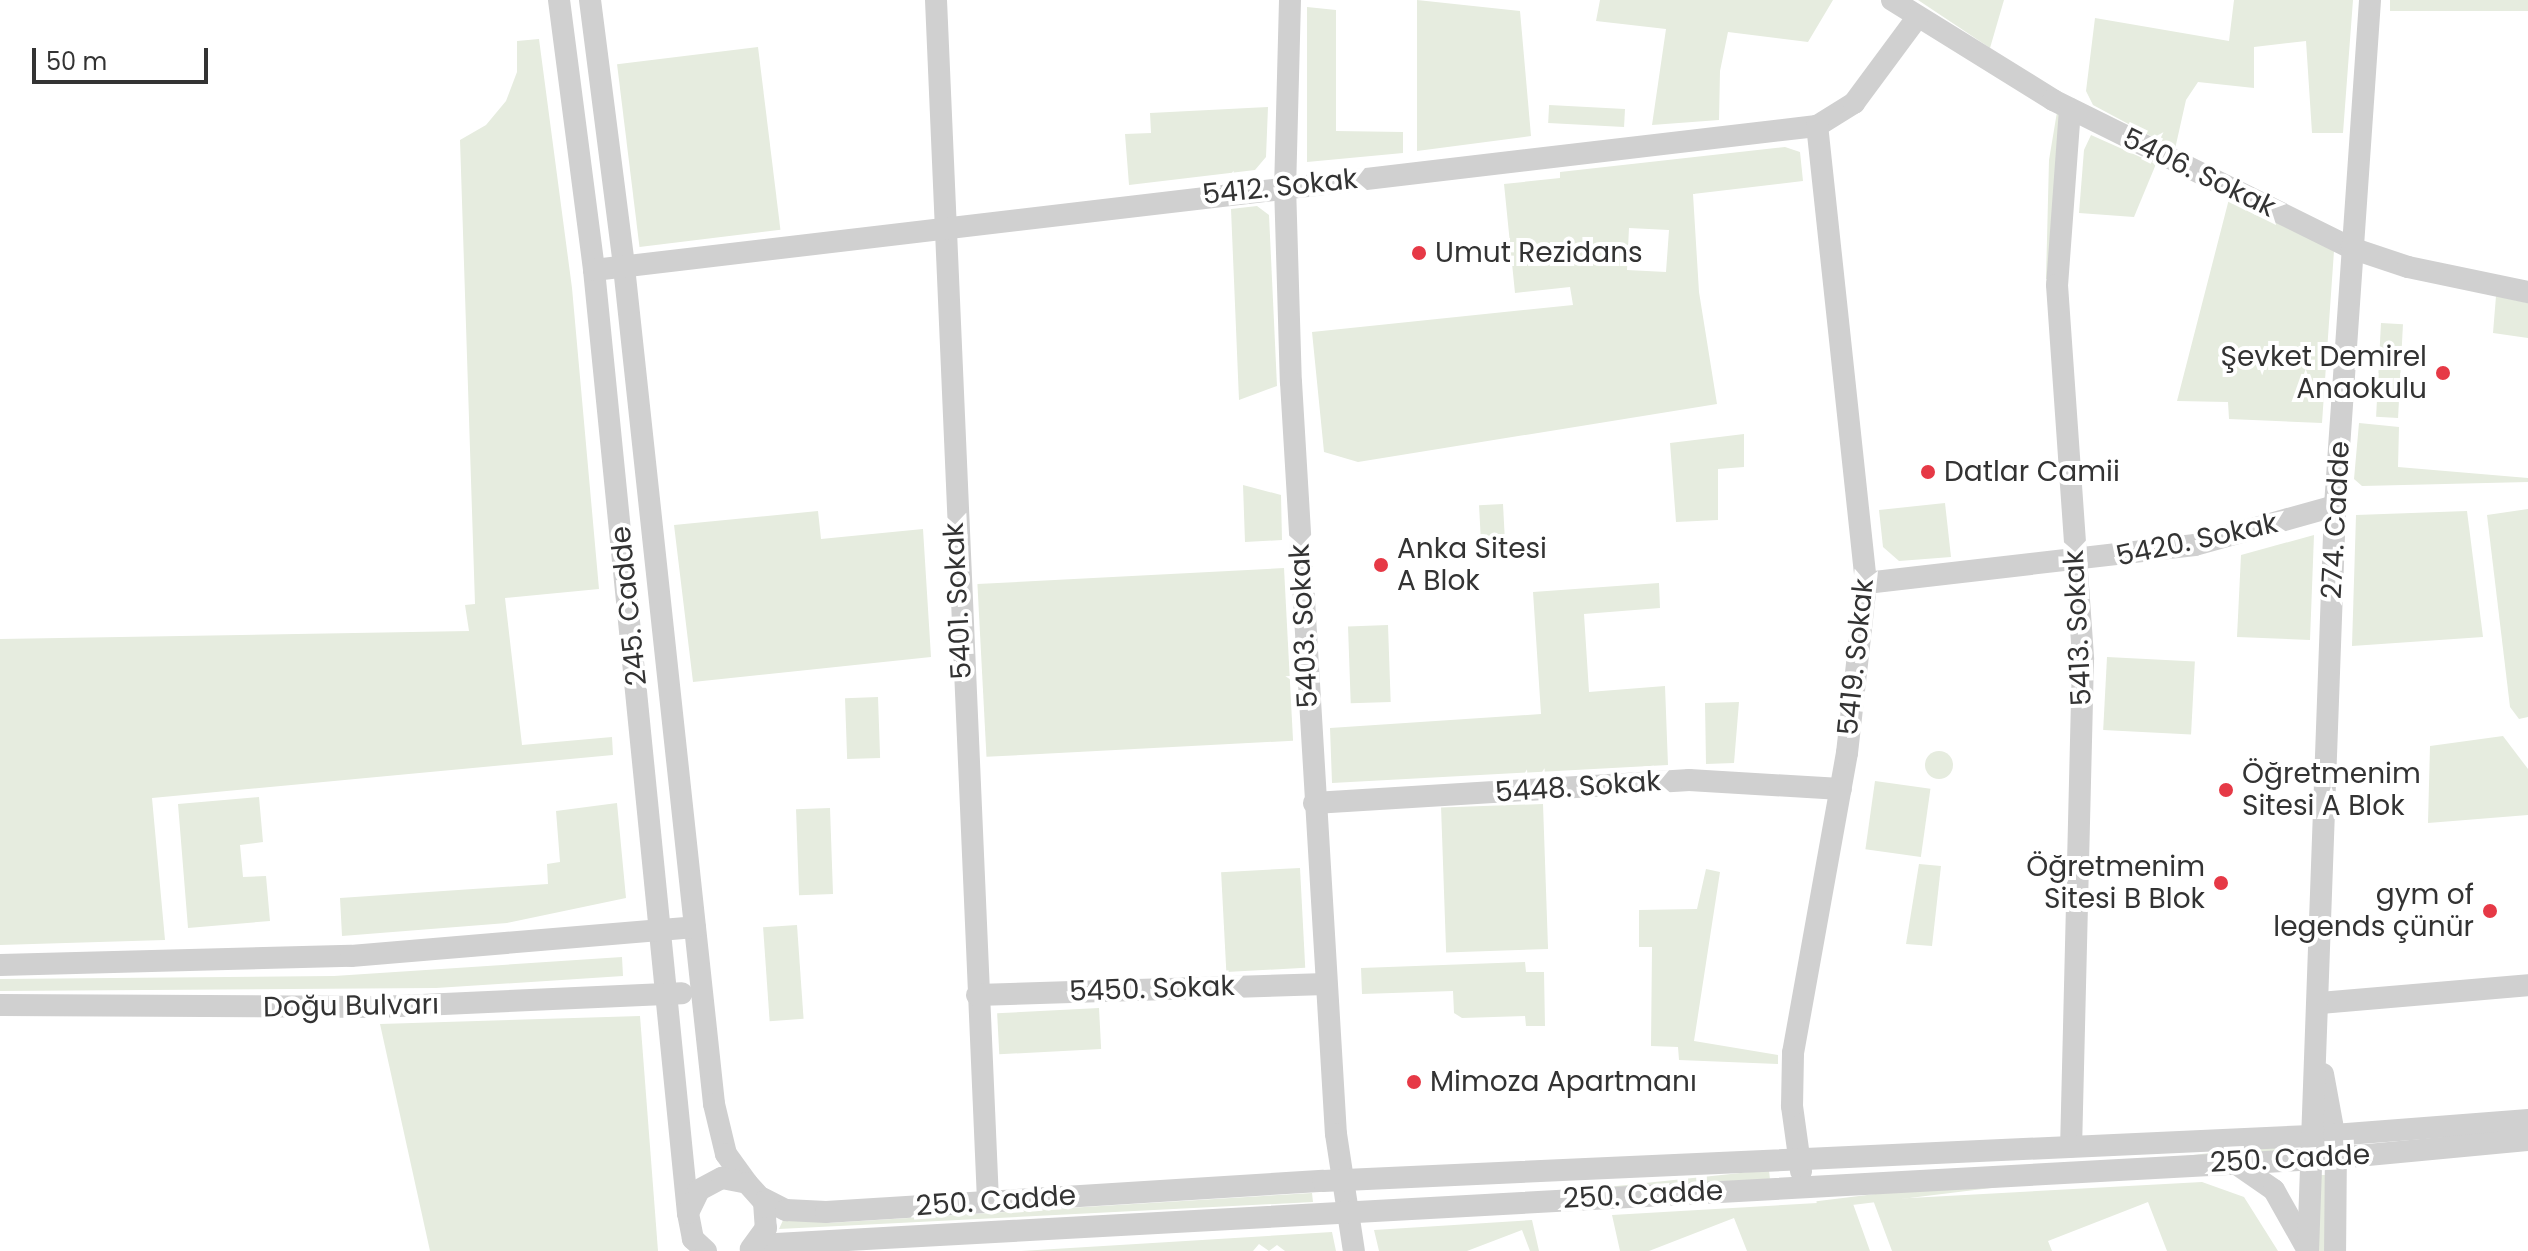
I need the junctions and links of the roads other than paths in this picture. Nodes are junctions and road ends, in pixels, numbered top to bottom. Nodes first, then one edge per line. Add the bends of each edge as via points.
1 (559, 0) edge
2 (590, 0) edge
3 (936, 0) edge
4 (1290, 0) edge
5 (1892, 0) edge
6 (2370, 0) edge
7 (1917, 18) junction
8 (2070, 109) junction
9 (1817, 126) junction
10 (1285, 185) junction
11 (943, 229) junction
12 (2351, 248) junction
13 (624, 267) junction
14 (594, 270) junction
15 (2528, 292) edge
16 (2335, 506) junction
17 (2076, 563) junction
18 (1866, 583) junction
19 (1841, 789) junction
20 (1314, 803) junction
21 (695, 927) junction
22 (662, 931) junction
23 (0, 965) edge
24 (1326, 984) junction
25 (2528, 985) edge
26 (702, 991) junction
27 (668, 994) junction
28 (977, 995) junction
29 (2320, 1003) junction
30 (0, 1005) edge
31 (2319, 1041) junction
32 (2528, 1120) edge
33 (2334, 1135) junction
34 (2310, 1136) junction
35 (2528, 1140) edge
36 (2071, 1147) junction
37 (2336, 1158) junction
38 (1799, 1159) junction
39 (2310, 1159) junction
40 (2234, 1163) junction
41 (1341, 1180) junction
42 (1804, 1186) junction
43 (755, 1190) junction
44 (988, 1201) junction
45 (1346, 1210) junction
46 (688, 1220) junction
47 (899, 1243) edge
48 (752, 1249) edge
49 (687, 1251) edge
50 (706, 1251) edge
51 (1354, 1251) edge
52 (2308, 1251) edge
53 (2335, 1251) edge

1 - 14 street, 245. Cadde
2 - 13 street, 245. Cadde
3 - 11 street, 5401. Sokak
4 - 10 street, 5403. Sokak
5 - 7 street, 5406. Sokak
6 - 12 street, 274. Cadde
7 - 8 street, 5406. Sokak
7 - 9 street, 5412. Sokak via 1854,103
8 - 12 street, 5406. Sokak
8 - 17 street, 5413. Sokak via 2057,285
9 - 10 street, 5412. Sokak
9 - 18 street, 5419. Sokak
10 - 11 street, 5412. Sokak
10 - 20 street, 5403. Sokak
11 - 13 street, 5412. Sokak
11 - 28 street, 5401. Sokak
12 - 15 street, 5406. Sokak via 2408,267
12 - 16 street, 274. Cadde
13 - 14 street, 5412. Sokak
13 - 21 street, 245. Cadde
14 - 22 street, 245. Cadde
16 - 17 street, 5420. Sokak via 2195,545
16 - 29 street, 274. Cadde
17 - 18 street, 5420. Sokak
17 - 36 street, 5413. Sokak via 2083,659
18 - 19 street, 5419. Sokak
19 - 20 street, 5448. Sokak via 1689,780
19 - 38 street, 5419. Sokak via 1795,1035 1792,1106
20 - 24 street, 5403. Sokak
21 - 22 street, Doğu Bulvarı
21 - 26 street, 245. Cadde
22 - 23 street, Doğu Bulvarı via 351,956
22 - 27 street, 245. Cadde
24 - 28 street, 5450. Sokak
24 - 41 street, 5403. Sokak
25 - 29 street
26 - 27 street, Doğu Bulvarı
26 - 43 street, 245. Cadde via 718,1129 726,1154
27 - 30 street, Doğu Bulvarı via 378,1007
27 - 46 street, 245. Cadde
28 - 44 street, 5401. Sokak
29 - 31 street, 274. Cadde
31 - 33 street, 274. Cadde
31 - 34 street, 274. Cadde
32 - 33 street, 250. Cadde
33 - 34 street, 250. Cadde
33 - 37 street, 274. Cadde
34 - 36 street, 250. Cadde
34 - 39 street, 274. Cadde
35 - 37 street, 250. Cadde
36 - 38 street, 250. Cadde
37 - 39 street, 250. Cadde
37 - 53 street, 274. Cadde
38 - 41 street, 250. Cadde
38 - 42 street, 5419. Sokak
39 - 40 street, 250. Cadde
39 - 52 street, 274. Cadde
40 - 42 street, 250. Cadde
40 - 52 street via 2274,1190
41 - 44 street, 250. Cadde
41 - 45 street, 5403. Sokak
42 - 45 street, 250. Cadde
43 - 44 street, 250. Cadde via 786,1210 815,1212
43 - 46 street, 250. Cadde via 735,1178 709,1182 699,1190
43 - 48 street via 767,1215
45 - 47 street, 250. Cadde
45 - 51 street, 5403. Sokak
46 - 49 street, 245. Cadde
46 - 50 street
47 - 48 street, 250. Cadde

